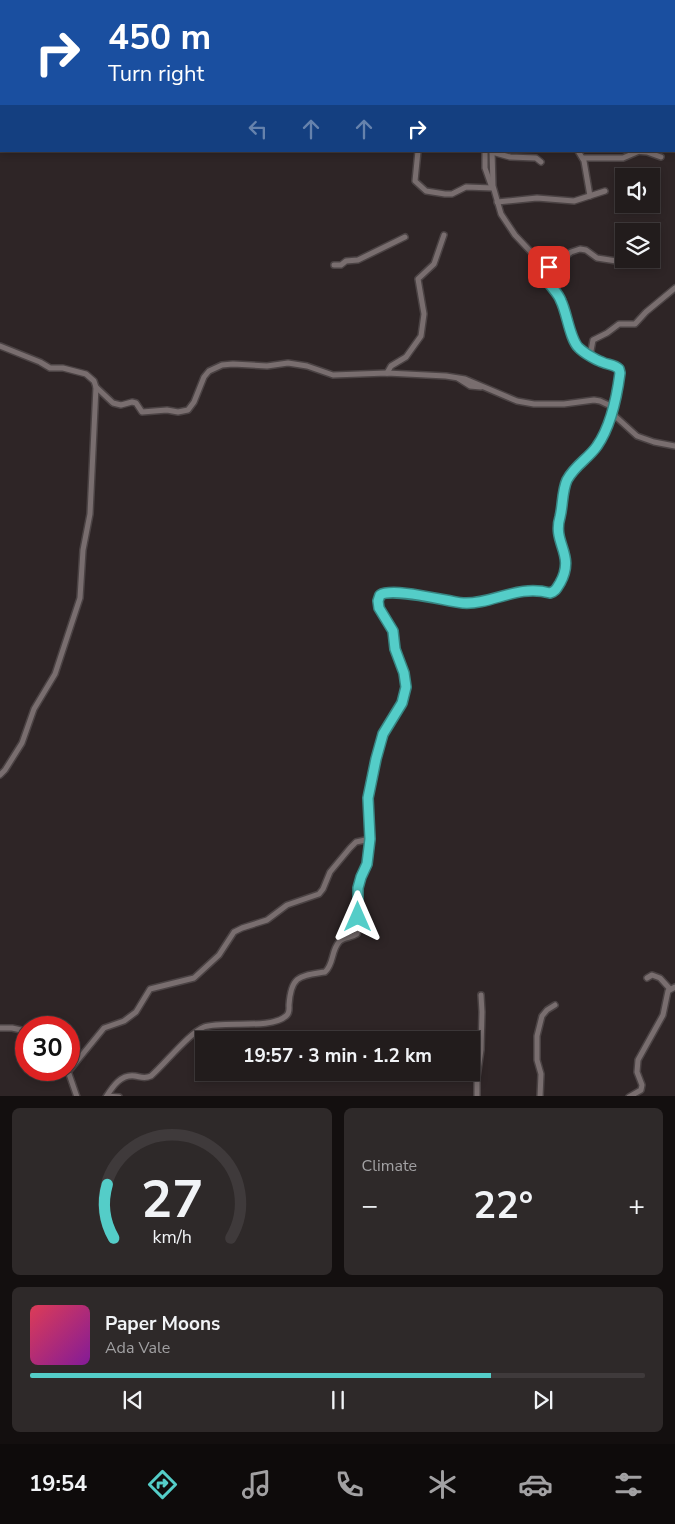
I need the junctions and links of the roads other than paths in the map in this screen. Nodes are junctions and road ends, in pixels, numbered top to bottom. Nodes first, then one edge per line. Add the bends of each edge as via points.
1 (418, 152) edge
2 (485, 152) edge
3 (492, 152) edge
4 (579, 152) edge
5 (634, 152) edge
6 (648, 152) edge
7 (661, 157) dead end
8 (583, 158) junction
9 (541, 162) dead end
10 (493, 188) junction
11 (605, 191) dead end
12 (590, 196) junction
13 (497, 202) junction
14 (444, 235) dead end
15 (405, 237) dead end
16 (536, 259) junction
17 (615, 261) edge
18 (334, 265) dead end
19 (549, 266) junction
20 (546, 278) junction
21 (675, 288) edge
22 (0, 346) edge
23 (590, 356) junction
24 (387, 372) junction
25 (96, 386) junction
26 (613, 409) junction
27 (675, 446) edge
28 (0, 775) edge
29 (370, 839) junction
30 (647, 978) dead end
31 (673, 988) edge
32 (481, 995) dead end
33 (555, 1005) dead end
34 (0, 1028) edge
35 (15, 1029) edge
36 (80, 1057) edge
37 (72, 1081) edge
38 (77, 1096) edge
39 (106, 1096) edge
40 (119, 1096) edge
41 (477, 1096) edge
42 (540, 1096) edge
43 (630, 1096) edge

1 - 10 street via 415,181 426,191 450,194 466,187
2 - 10 street via 486,172
3 - 9 street via 510,157 536,158
3 - 10 street
4 - 8 street
5 - 8 street via 622,158
6 - 7 street
8 - 12 street
10 - 13 street
11 - 12 street
12 - 13 street via 574,200 537,198
13 - 16 street via 509,227
14 - 24 street via 434,264 418,279 424,314 421,336 406,357
15 - 18 street via 358,260
16 - 19 street
16 - 20 street
17 - 19 street via 597,258 580,249
19 - 20 street
20 - 23 street via 560,298 575,343
21 - 23 street via 635,324 619,324 593,340
22 - 25 street via 50,368 86,374
23 - 26 street via 619,369
24 - 25 street via 333,376 297,363 222,365 204,377 192,407 185,412 142,412 132,402 117,405
24 - 26 street via 471,380 517,401 534,404 594,400
25 - 28 street via 90,514 83,550 80,598 55,674 34,709 22,743
26 - 27 street via 615,416 637,436
26 - 29 street via 597,446 568,480 558,521 566,572 553,592 520,592 466,603 403,593 385,592 380,595 379,608 393,631 406,687 402,703 383,734 376,759 368,798
29 - 36 street via 356,842 350,848 330,872 319,894 287,905 266,920 234,932 211,964 194,978 150,989 136,1012 124,1021 104,1028
29 - 39 street via 367,864 358,888 357,934 338,944 325,972 304,975 295,982 287,1015 271,1021 203,1027 151,1076 122,1078
30 - 31 street via 657,976
31 - 43 street via 667,995 663,1015 638,1060 637,1072 642,1088
32 - 41 street via 482,1044
33 - 42 street via 543,1013 537,1036
34 - 35 street
37 - 38 street
39 - 40 street

